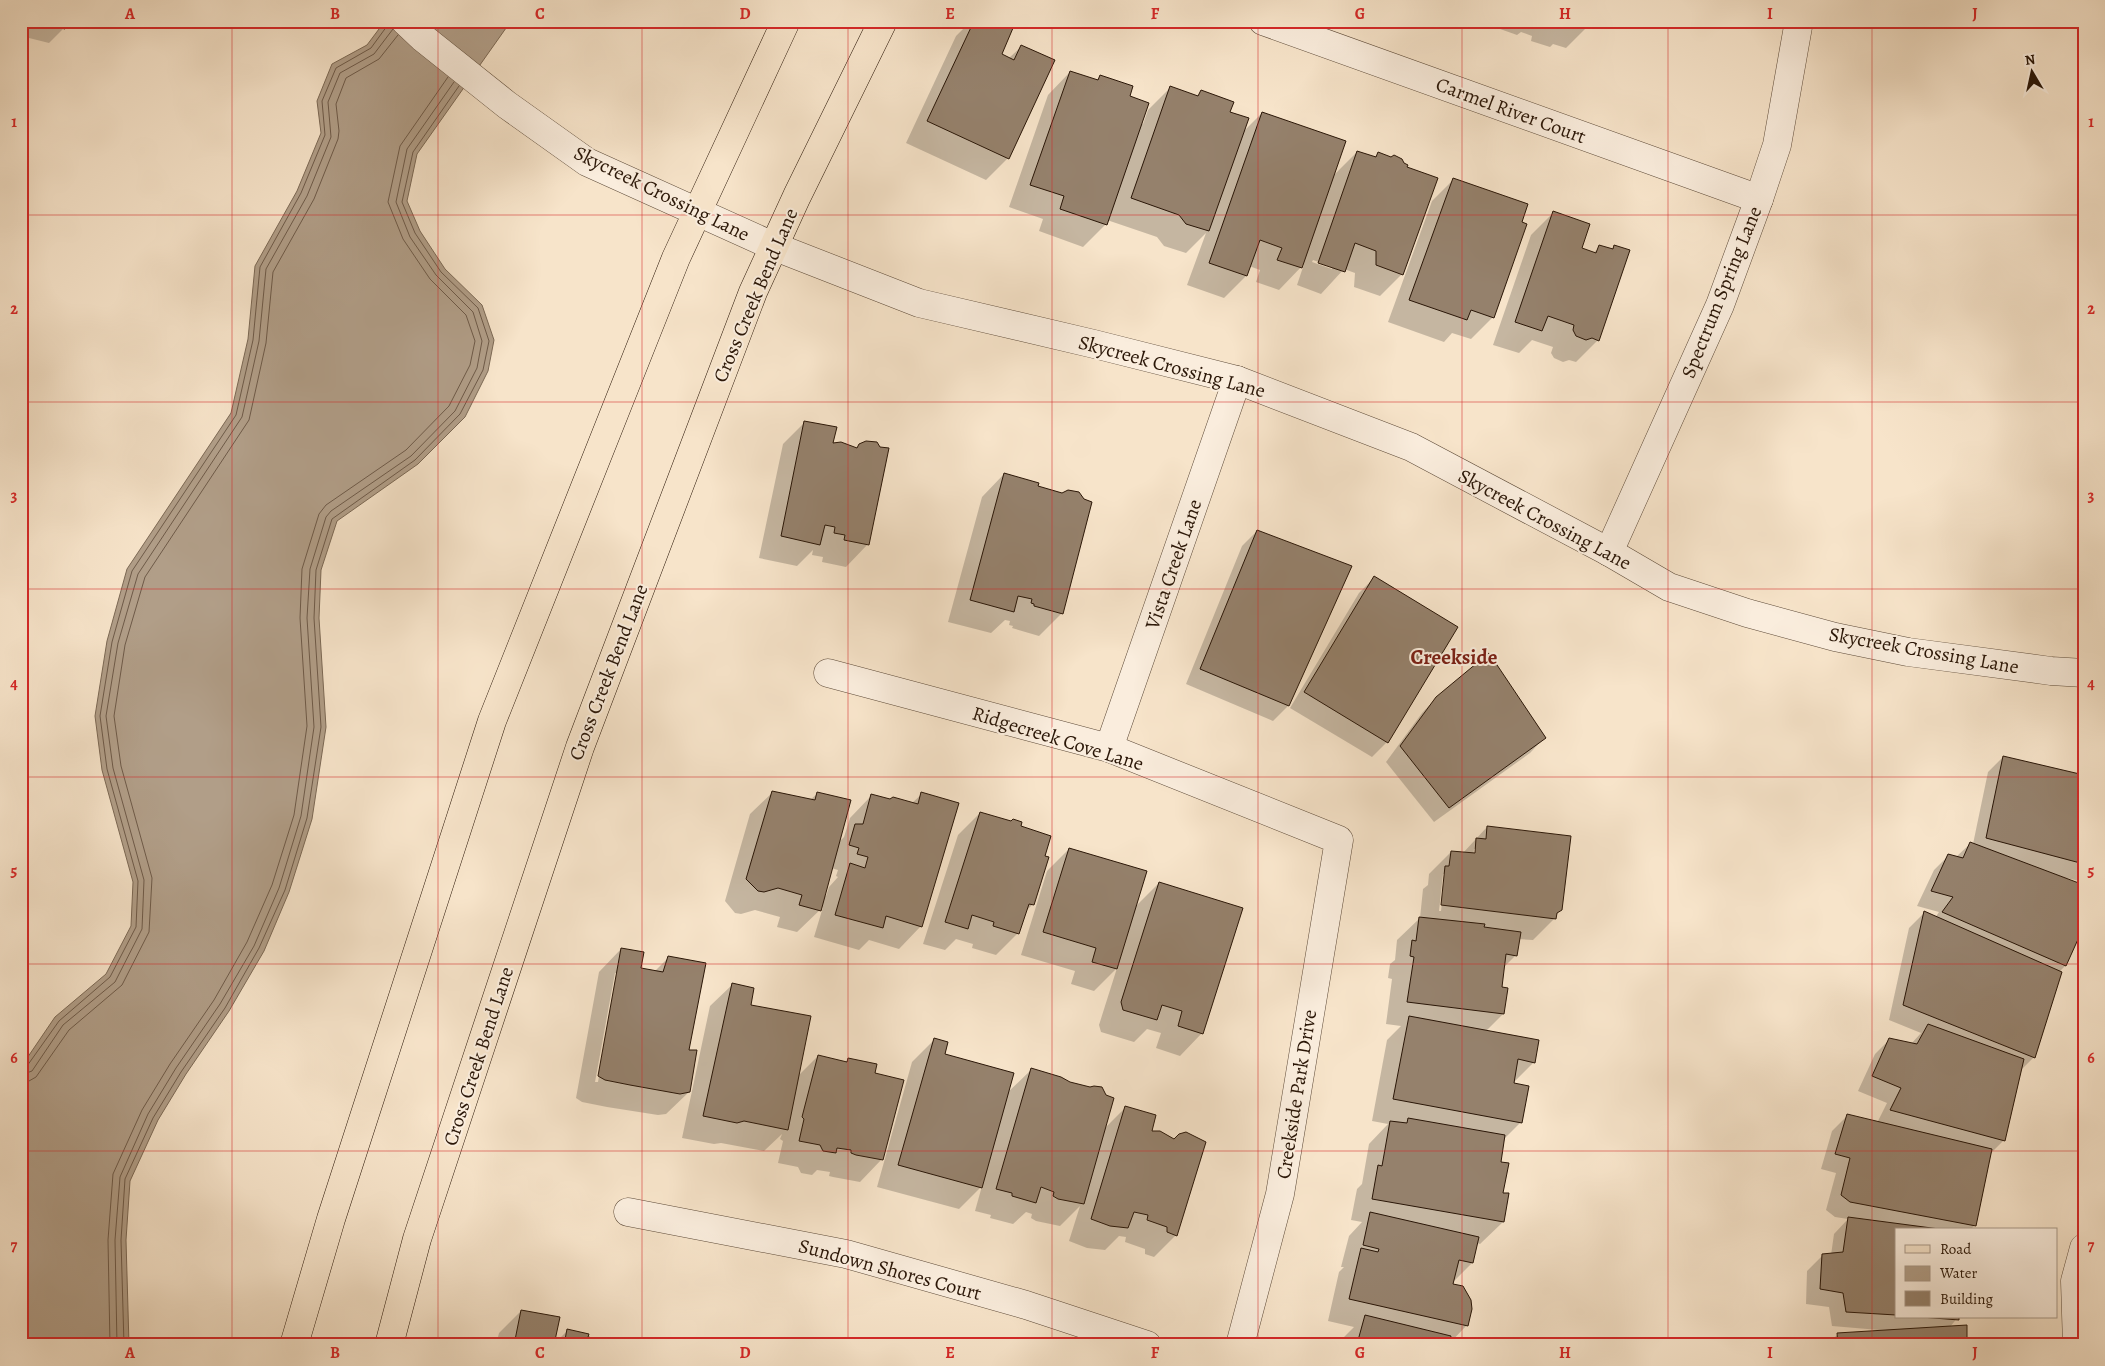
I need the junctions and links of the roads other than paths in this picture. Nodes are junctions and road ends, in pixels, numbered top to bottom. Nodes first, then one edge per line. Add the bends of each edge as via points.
1 (405, 21) edge
2 (786, 21) edge
3 (883, 21) edge
4 (1263, 21) edge
5 (1799, 21) edge
6 (1759, 199) junction
7 (697, 212) junction
8 (773, 246) junction
9 (1237, 380) junction
10 (1609, 552) junction
11 (828, 673) dead end
12 (2084, 673) edge
13 (1109, 748) junction
14 (1339, 840) joint
15 (628, 1212) dead end
16 (2084, 1248) edge
17 (294, 1345) edge
18 (388, 1345) edge
19 (1147, 1345) edge
20 (1240, 1345) edge
21 (2077, 1345) edge

1 - 7 street, Skycreek Crossing Lane via 507,105 587,162
2 - 7 main road
3 - 8 main road, Cross Creek Bend Lane
4 - 6 street, Carmel River Court
5 - 6 street, Spectrum Spring Lane via 1777,144
6 - 10 street, Spectrum Spring Lane via 1720,305
7 - 8 street, Skycreek Crossing Lane
7 - 17 main road via 492,721 331,1219
8 - 9 street, Skycreek Crossing Lane via 918,303
8 - 18 main road, Cross Creek Bend Lane via 752,292 580,747 417,1239
9 - 10 street, Skycreek Crossing Lane via 1411,447
9 - 13 street, Vista Creek Lane
10 - 12 street, Skycreek Crossing Lane via 1669,587 1835,637 1908,652
11 - 13 street, Ridgecreek Cove Lane
13 - 14 street, Ridgecreek Cove Lane
14 - 20 street, Creekside Park Drive via 1280,1194
15 - 19 street, Sundown Shores Court via 846,1254 1026,1305
16 - 21 street via 2075,1282

